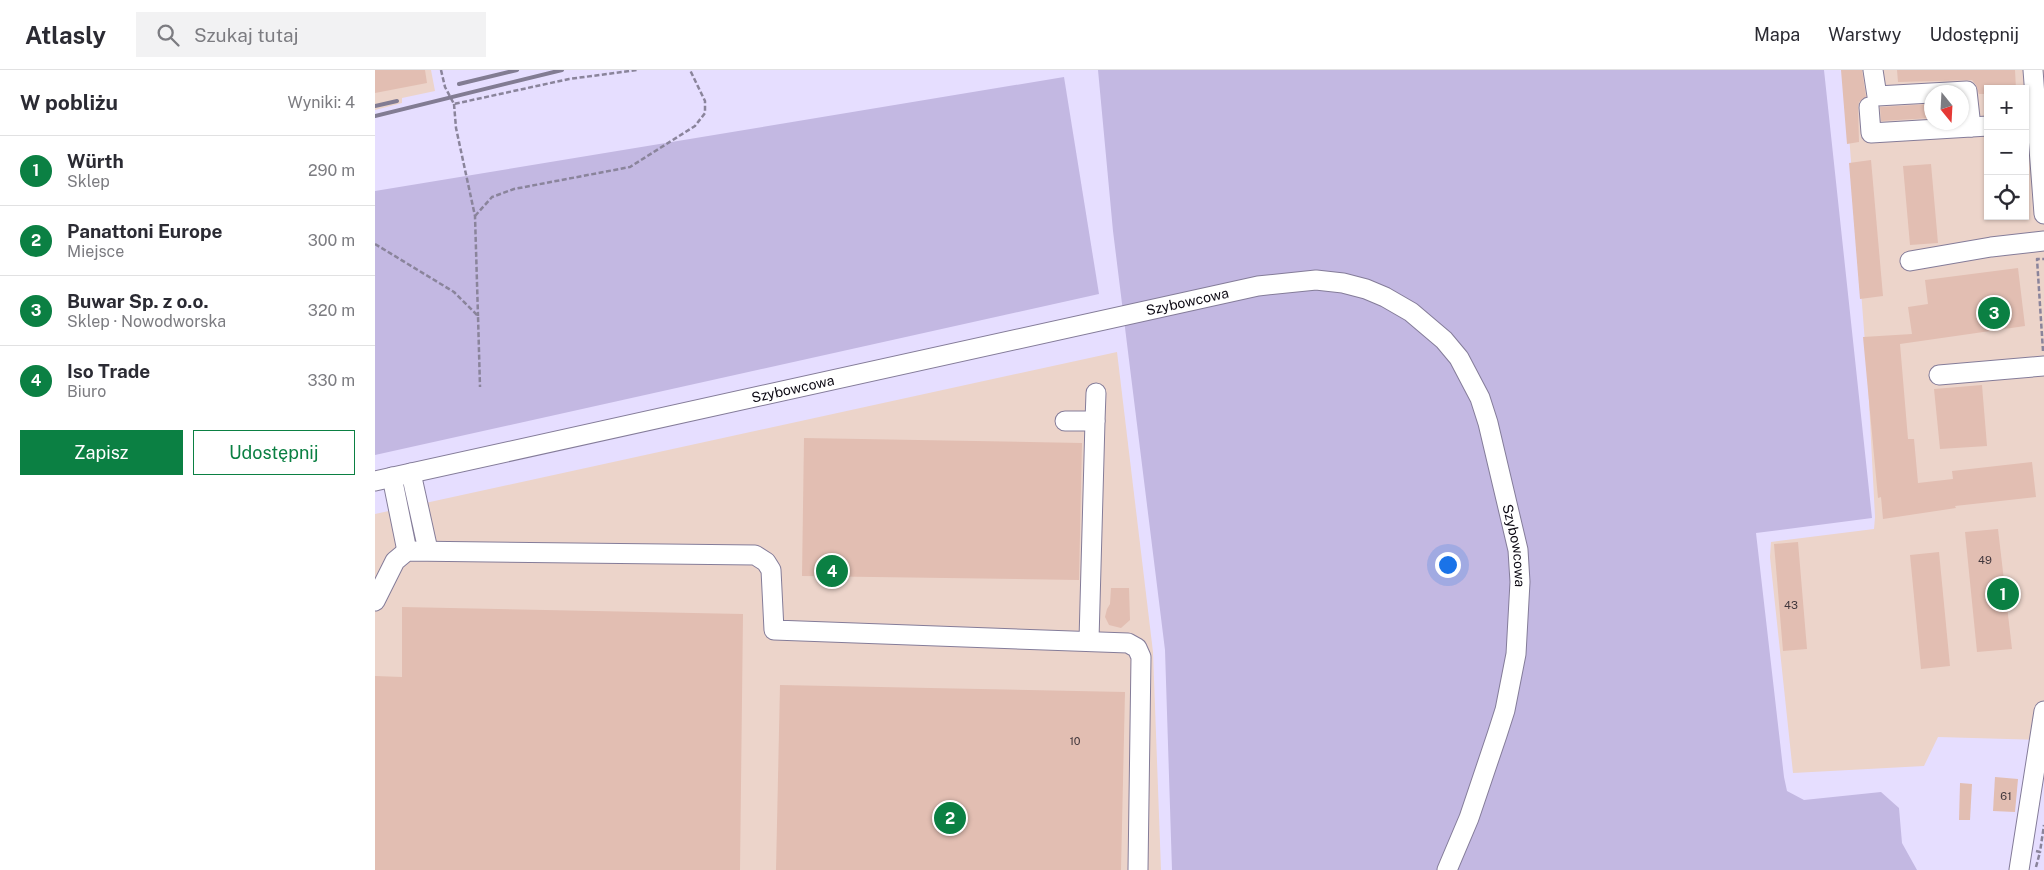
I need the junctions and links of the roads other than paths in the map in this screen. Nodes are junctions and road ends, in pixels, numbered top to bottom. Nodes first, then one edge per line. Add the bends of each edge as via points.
1 (1873, 70) edge
2 (2037, 73) edge
3 (1869, 107) dead end
4 (2031, 123) edge
5 (1979, 126) edge
6 (2044, 214) edge
7 (2044, 241) edge
8 (1910, 261) dead end
9 (2044, 366) edge
10 (1939, 375) dead end
11 (1096, 393) dead end
12 (1065, 421) dead end
13 (1095, 422) junction
14 (411, 473) junction
15 (384, 479) edge
16 (407, 550) junction
17 (428, 550) junction
18 (375, 601) edge
19 (1089, 640) junction
20 (2044, 711) edge
21 (1138, 870) edge
22 (1447, 870) edge
23 (2019, 870) edge

1 - 5 street via 1877,96 1967,91
2 - 4 street
3 - 5 street via 1871,132
4 - 6 street
7 - 8 street
9 - 10 street
11 - 13 street
12 - 13 street
13 - 19 street
14 - 15 street, Szybowcowa
14 - 17 street
14 - 22 street, Szybowcowa via 1258,286 1316,280 1366,289 1426,323 1449,346 1470,378 1488,423 1517,550 1519,622 1513,678 1469,818
15 - 16 street
16 - 17 street
16 - 18 street via 395,561
17 - 19 street via 755,555 771,570 774,630
19 - 21 street via 1128,643 1137,648 1141,658
20 - 23 street

